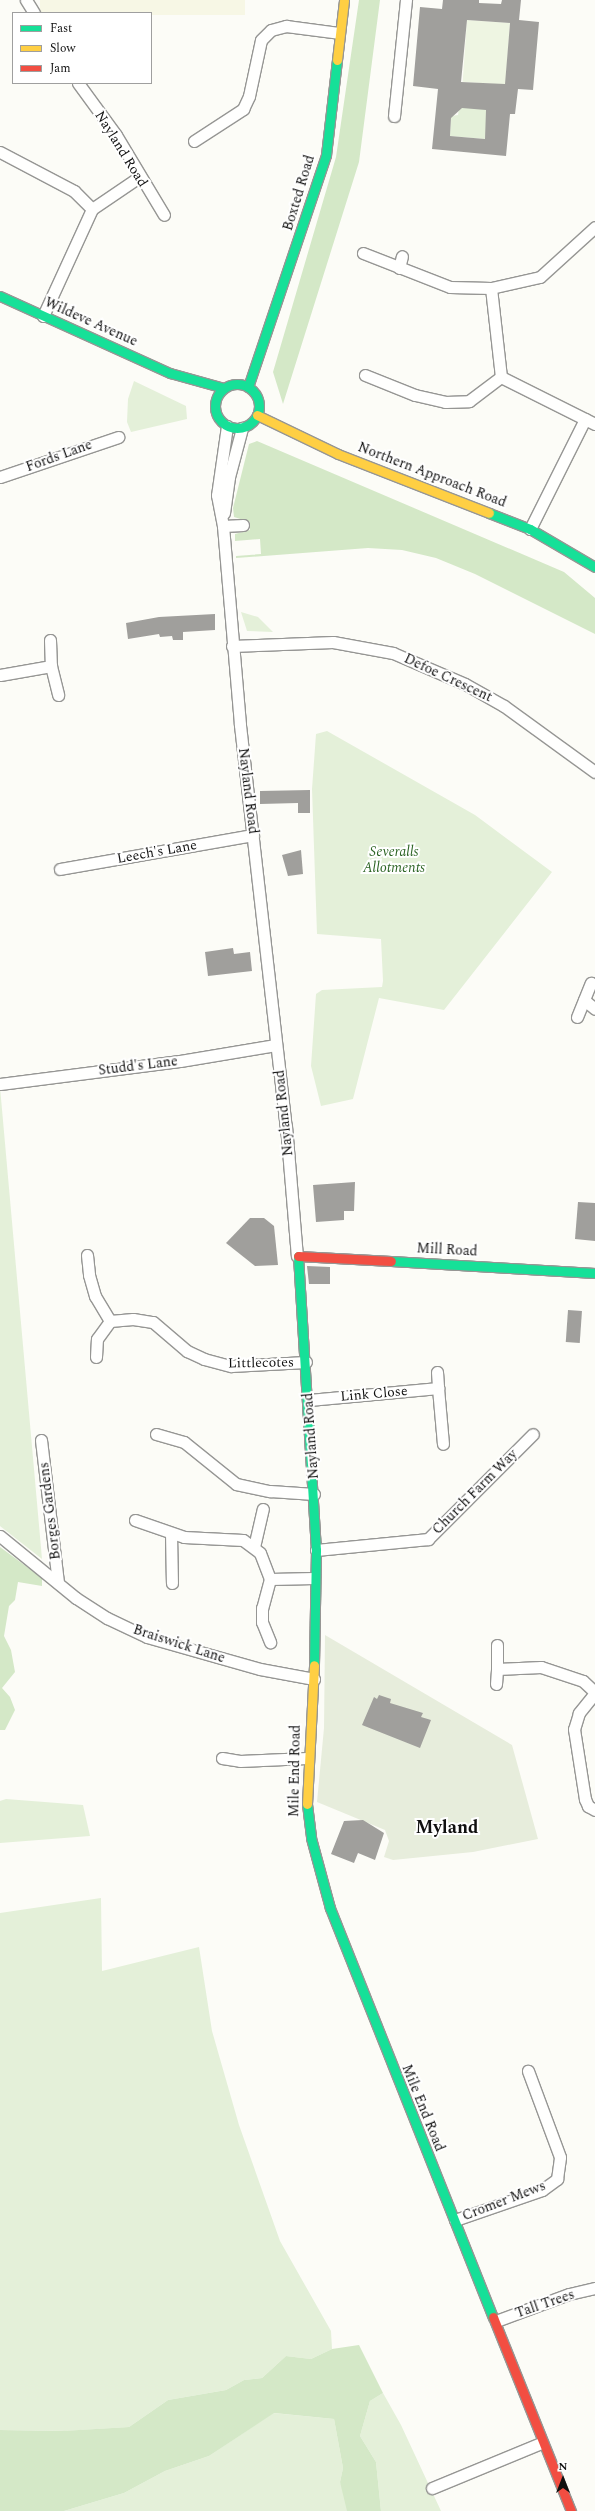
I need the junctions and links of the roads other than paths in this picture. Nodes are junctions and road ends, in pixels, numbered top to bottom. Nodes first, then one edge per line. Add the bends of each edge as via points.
1 (26, 0) edge
2 (344, 0) edge
3 (406, 0) edge
4 (33, 12) edge
5 (339, 33) junction
6 (79, 84) edge
7 (394, 116) dead end
8 (194, 141) dead end
9 (0, 152) edge
10 (139, 177) junction
11 (92, 209) junction
12 (164, 215) dead end
13 (595, 227) edge
14 (363, 253) dead end
15 (402, 256) dead end
16 (398, 268) junction
17 (491, 288) junction
18 (0, 296) edge
19 (44, 316) junction
20 (170, 373) junction
21 (365, 376) dead end
22 (501, 377) junction
23 (248, 387) junction
24 (224, 388) junction
25 (196, 391) dead end
26 (207, 402) dead end
27 (215, 409) junction
28 (257, 415) junction
29 (590, 422) edge
30 (227, 426) junction
31 (242, 428) junction
32 (118, 437) dead end
33 (0, 477) edge
34 (223, 523) junction
35 (243, 525) dead end
36 (530, 529) junction
37 (595, 567) edge
38 (50, 640) dead end
39 (232, 646) junction
40 (51, 666) junction
41 (0, 675) edge
42 (58, 695) dead end
43 (595, 772) edge
44 (253, 835) junction
45 (60, 869) dead end
46 (591, 983) dead end
47 (584, 1000) junction
48 (595, 1009) edge
49 (577, 1017) dead end
50 (276, 1045) junction
51 (0, 1084) edge
52 (87, 1255) dead end
53 (297, 1256) junction
54 (595, 1273) edge
55 (110, 1321) junction
56 (96, 1357) dead end
57 (306, 1362) junction
58 (437, 1372) dead end
59 (438, 1388) junction
60 (309, 1400) junction
61 (156, 1434) dead end
62 (533, 1434) dead end
63 (41, 1440) dead end
64 (443, 1444) dead end
65 (314, 1494) junction
66 (263, 1509) dead end
67 (135, 1520) dead end
68 (170, 1533) junction
69 (0, 1536) edge
70 (254, 1548) junction
71 (316, 1550) junction
72 (314, 1578) junction
73 (270, 1579) junction
74 (58, 1582) junction
75 (172, 1583) dead end
76 (270, 1642) dead end
77 (497, 1644) dead end
78 (497, 1669) junction
79 (314, 1679) junction
80 (496, 1684) dead end
81 (595, 1693) edge
82 (311, 1702) joint
83 (222, 1758) dead end
84 (307, 1758) junction
85 (595, 1810) edge
86 (528, 2071) dead end
87 (455, 2220) junction
88 (595, 2288) edge
89 (496, 2321) junction
90 (541, 2443) junction
91 (432, 2488) dead end
92 (571, 2511) edge

1 - 4 street
2 - 5 street, Boxted Road
3 - 7 street
5 - 8 street via 286,26 271,30 260,40 249,96 243,109
5 - 23 street, Boxted Road via 326,155 310,210
6 - 10 street, Nayland Road via 116,134
9 - 11 street via 74,192
10 - 11 street
10 - 12 street, Nayland Road
11 - 19 street
13 - 17 street via 540,278
14 - 16 street
15 - 16 street
16 - 17 street via 450,287
17 - 22 street
18 - 19 street, Wildeve Avenue
19 - 20 street, Wildeve Avenue
20 - 24 street, Wildeve Avenue
20 - 25 street, Wildeve Avenue
21 - 22 street via 414,395 445,402 469,401
22 - 29 street
23 - 24 street via 236,385
23 - 28 street via 258,400
24 - 27 street via 219,394
26 - 27 street
27 - 30 street
28 - 31 street
28 - 36 street, Northern Approach Road via 338,454
29 - 36 street
30 - 31 street
30 - 34 street, Nayland Road via 217,495
31 - 34 street, Nayland Road via 229,477
32 - 33 street, Fords Lane via 81,447
34 - 35 street
34 - 39 street, Nayland Road
36 - 37 street, Northern Approach Road
38 - 40 street
39 - 43 street, Defoe Crescent via 333,642 393,653 465,684 504,706
39 - 44 street, Nayland Road
40 - 41 street
40 - 42 street
44 - 45 street, Leech's Lane
44 - 50 street, Nayland Road
46 - 47 street
47 - 48 street
47 - 49 street
50 - 51 street, Studd's Lane via 180,1061
50 - 53 street, Nayland Road
52 - 55 street via 88,1275 95,1296
53 - 54 street, Mill Road
53 - 57 street, Nayland Road
55 - 56 street via 97,1339
55 - 57 street, Littlecotes via 133,1318 153,1322 187,1351 204,1359 231,1366
57 - 60 street, Nayland Road
58 - 59 street
59 - 60 street, Link Close
59 - 64 street
60 - 65 street, Nayland Road
61 - 65 street via 184,1442 236,1484 270,1491
62 - 71 street, Church Farm Way via 428,1539
63 - 74 street, Borges Gardens
65 - 71 street, Nayland Road
66 - 70 street
67 - 68 street via 165,1528
68 - 70 street via 206,1540 242,1540
68 - 75 street
69 - 74 street, Braiswick Lane
70 - 73 street via 269,1569
71 - 72 street, Nayland Road
72 - 73 street
72 - 79 street, Nayland Road
73 - 76 street via 262,1608 262,1622
74 - 79 street, Braiswick Lane via 107,1618 147,1637 260,1669
77 - 78 street
78 - 80 street
78 - 81 street via 541,1667 559,1671 583,1681
79 - 82 street, Nayland Road
81 - 85 street via 579,1713 574,1729 585,1799 588,1806
82 - 84 street, Mile End Road
83 - 84 street via 240,1761
84 - 87 street, Mile End Road via 307,1816 330,1908
86 - 87 street, Cromer Mews via 560,2157 557,2179 542,2190
87 - 89 street, Mile End Road
88 - 89 street, Tall Trees via 569,2294
89 - 90 street, Mile End Road
90 - 91 street
90 - 92 street, Mile End Road

